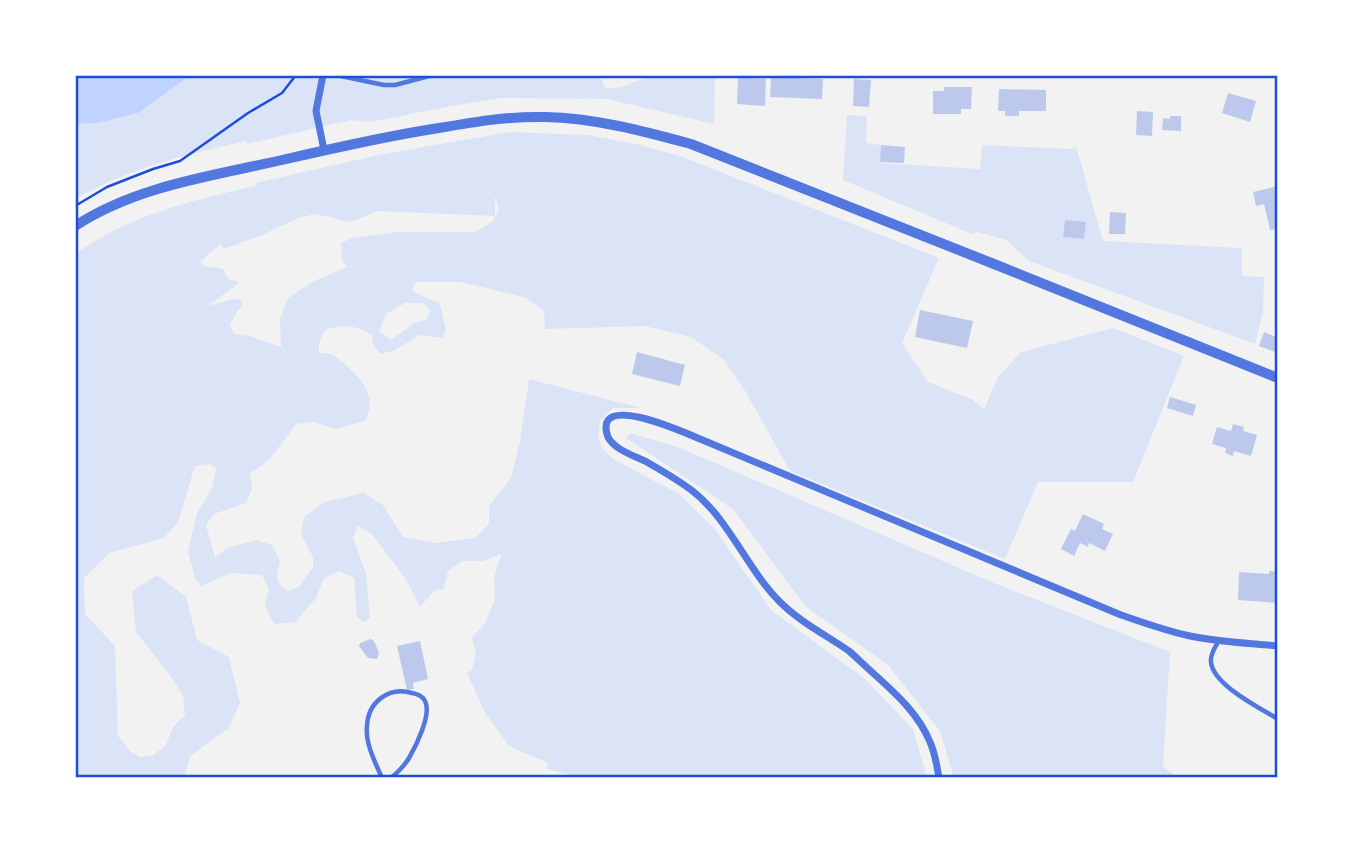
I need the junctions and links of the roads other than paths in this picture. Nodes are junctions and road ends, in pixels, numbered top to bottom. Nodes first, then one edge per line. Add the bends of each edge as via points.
1 (323, 75) edge
2 (336, 75) edge
3 (433, 75) edge
4 (324, 150) junction
5 (75, 226) edge
6 (1278, 378) edge
7 (1219, 641) junction
8 (1278, 646) edge
9 (1278, 719) edge
10 (382, 778) edge
11 (391, 778) edge
12 (939, 778) edge

1 - 4 street via 316,111
2 - 3 lane via 384,85
4 - 5 street via 161,188 122,201
4 - 6 street via 491,119 590,120 643,131 691,144
7 - 8 street
7 - 9 lane via 1211,654 1214,672 1224,684
7 - 12 street via 1166,631 1121,615 705,440 641,417 613,416 606,433 617,447 692,491 716,514 780,602 852,653 901,698 932,744
10 - 11 lane via 369,743 368,720 384,695 413,693 425,701 423,729 409,758

